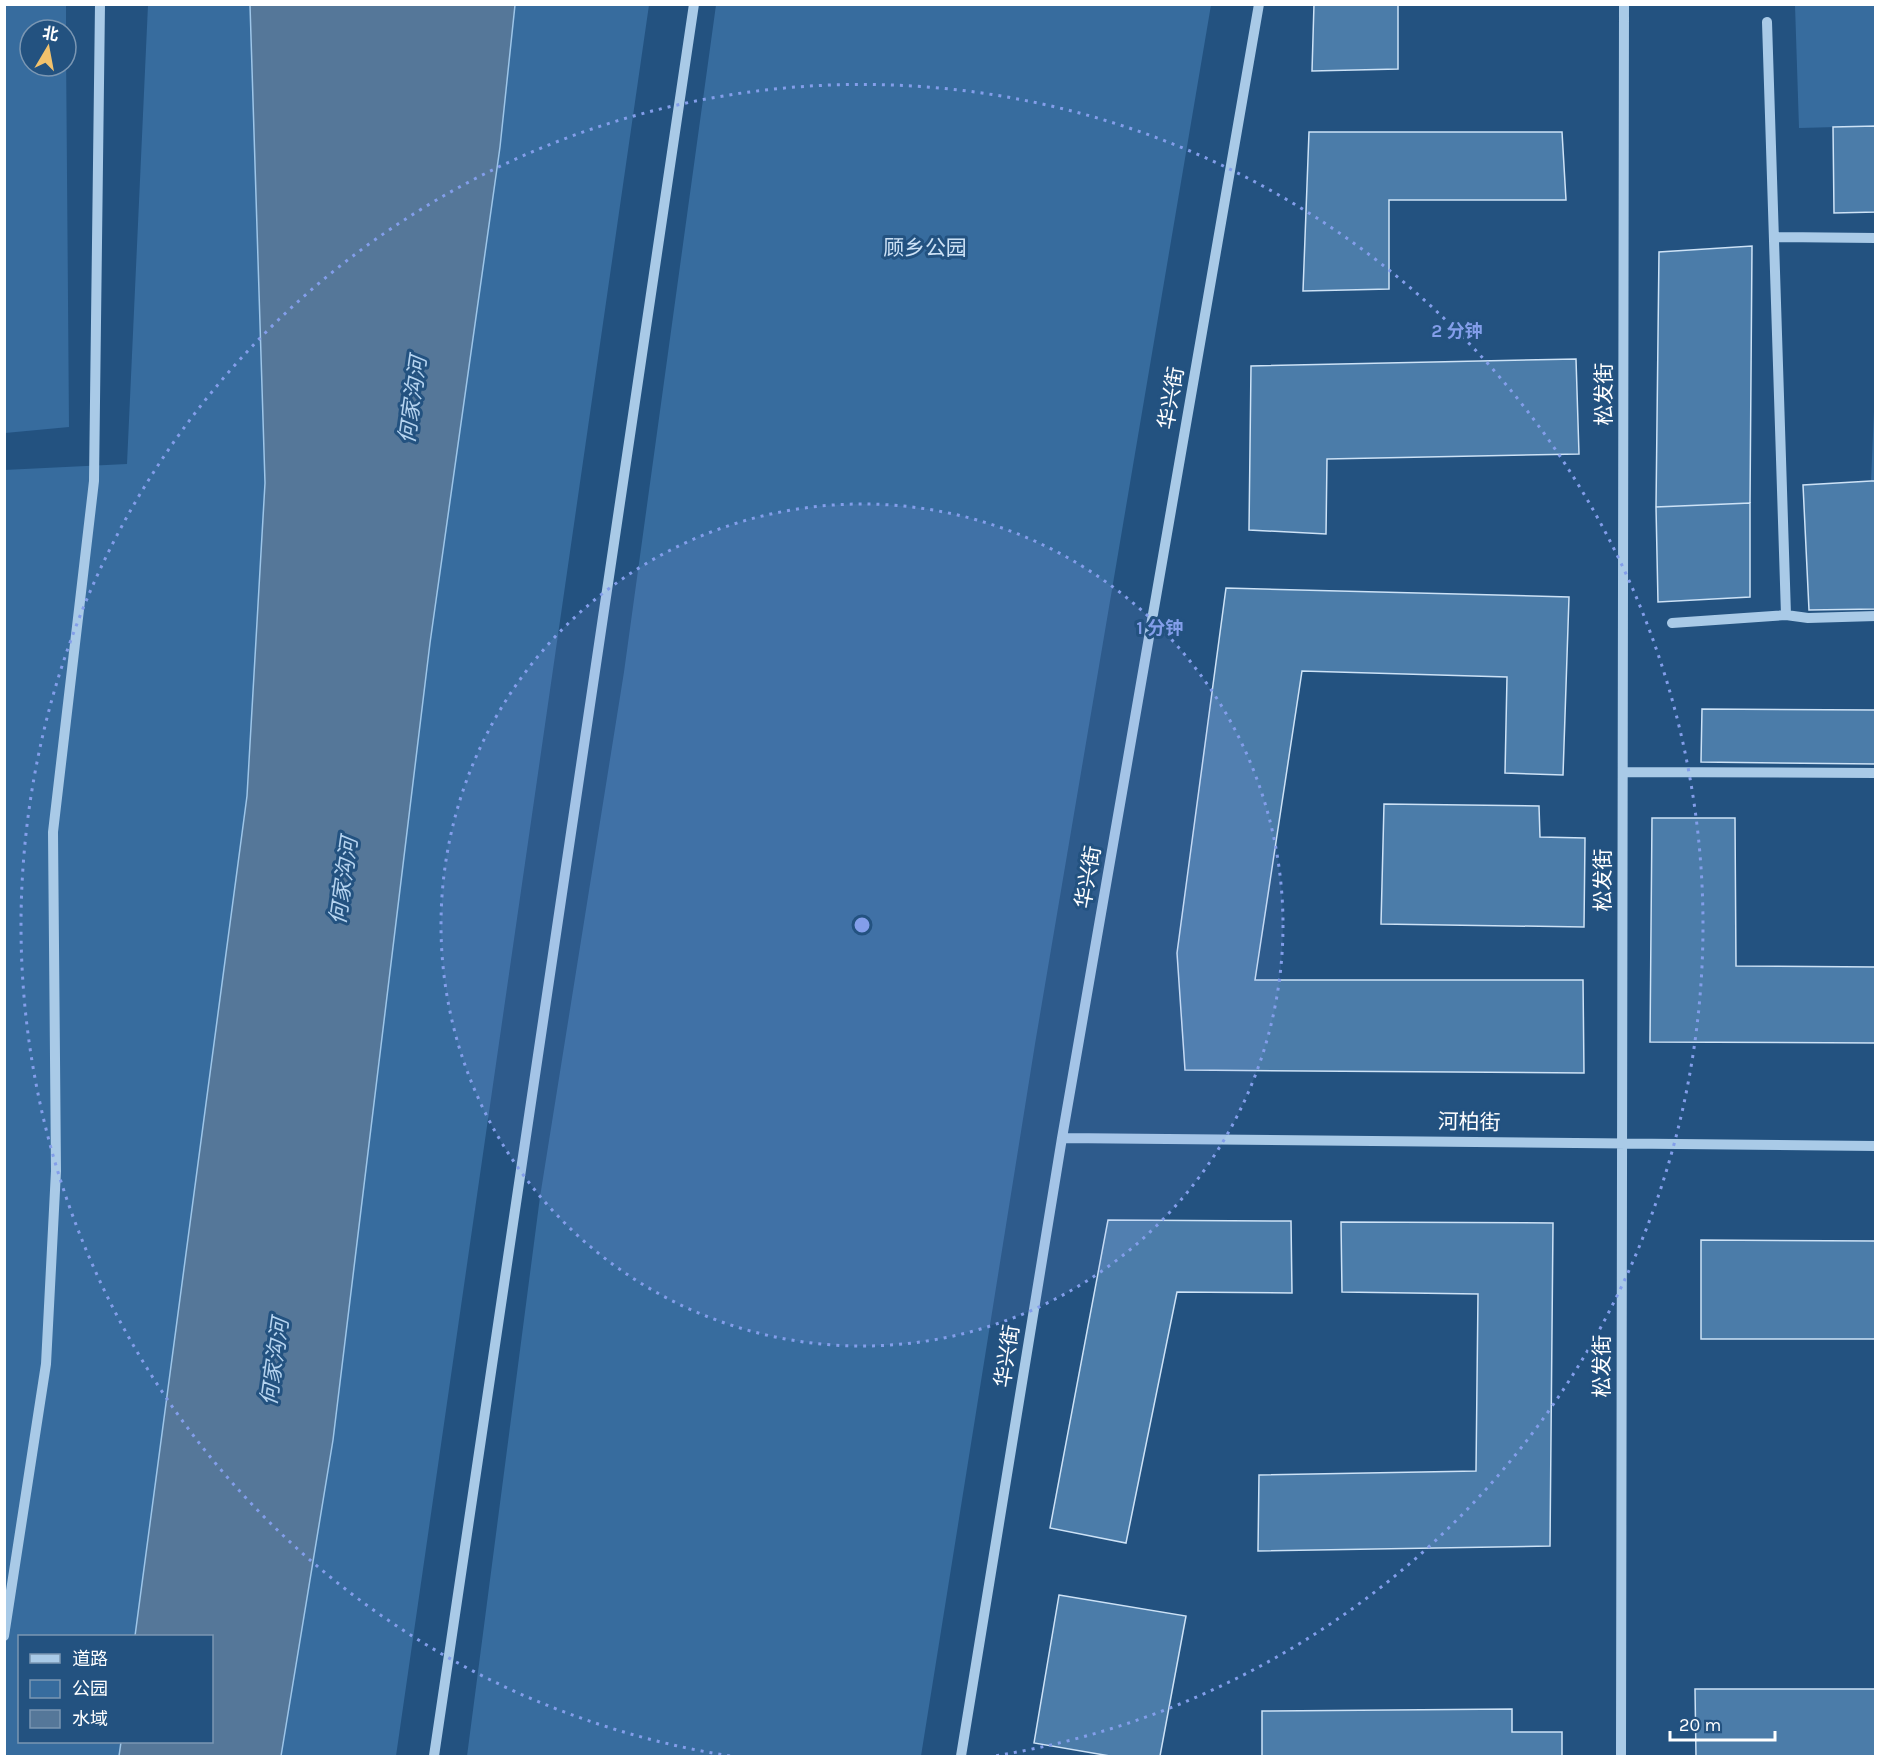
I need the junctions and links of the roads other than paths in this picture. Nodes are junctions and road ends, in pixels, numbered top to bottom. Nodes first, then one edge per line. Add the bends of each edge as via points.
1 (100, 4) edge
2 (694, 4) edge
3 (1259, 4) edge
4 (1624, 4) edge
5 (1767, 22) dead end
6 (1774, 237) junction
7 (1875, 238) edge
8 (1786, 615) junction
9 (1875, 616) edge
10 (1672, 623) dead end
11 (1623, 772) junction
12 (1875, 773) edge
13 (1062, 1137) junction
14 (1622, 1143) junction
15 (1875, 1146) edge
16 (4, 1636) edge
17 (434, 1756) edge
18 (961, 1756) edge
19 (1621, 1756) edge

1 - 16 street via 94,482 53,832 56,1171 46,1364
2 - 17 street
3 - 13 street, 华兴街
4 - 11 street, 松发街
5 - 6 street
6 - 7 street
6 - 8 street
8 - 9 street
8 - 10 street
11 - 12 street
11 - 14 street, 松发街
13 - 14 street, 河柏街
13 - 18 street, 华兴街
14 - 15 street, 河柏街
14 - 19 street, 松发街

